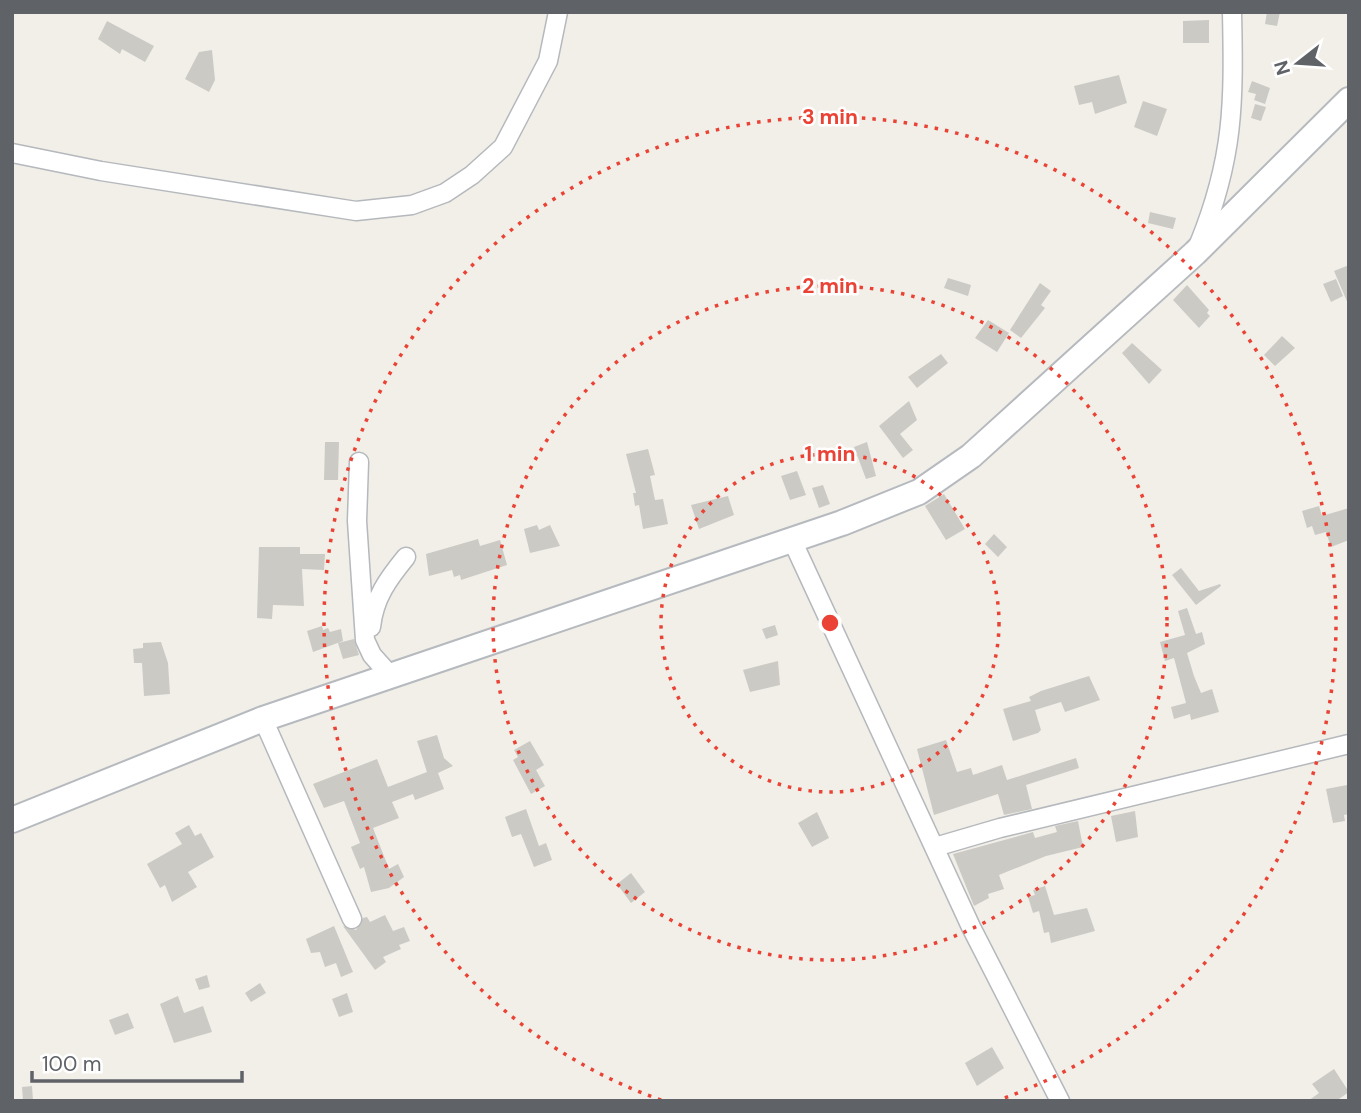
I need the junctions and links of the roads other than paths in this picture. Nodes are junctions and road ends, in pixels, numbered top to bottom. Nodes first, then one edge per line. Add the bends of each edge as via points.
1 (558, 12) edge
2 (1233, 12) edge
3 (1349, 100) edge
4 (12, 153) edge
5 (1195, 253) junction
6 (359, 462) dead end
7 (792, 540) junction
8 (406, 557) dead end
9 (372, 655) junction
10 (389, 674) junction
11 (263, 719) junction
12 (1349, 744) edge
13 (12, 820) edge
14 (935, 847) junction
15 (352, 919) dead end
16 (1060, 1101) edge

1 - 4 street via 548,61 503,147 445,193 412,205 356,211
2 - 5 street via 1229,148
3 - 5 street
5 - 7 street via 942,479 884,507
6 - 9 street via 365,640
7 - 10 street
7 - 14 street
8 - 9 street via 376,601 369,638
9 - 10 street
10 - 11 street
11 - 13 street
11 - 15 street
12 - 14 street via 1049,815
14 - 16 street

